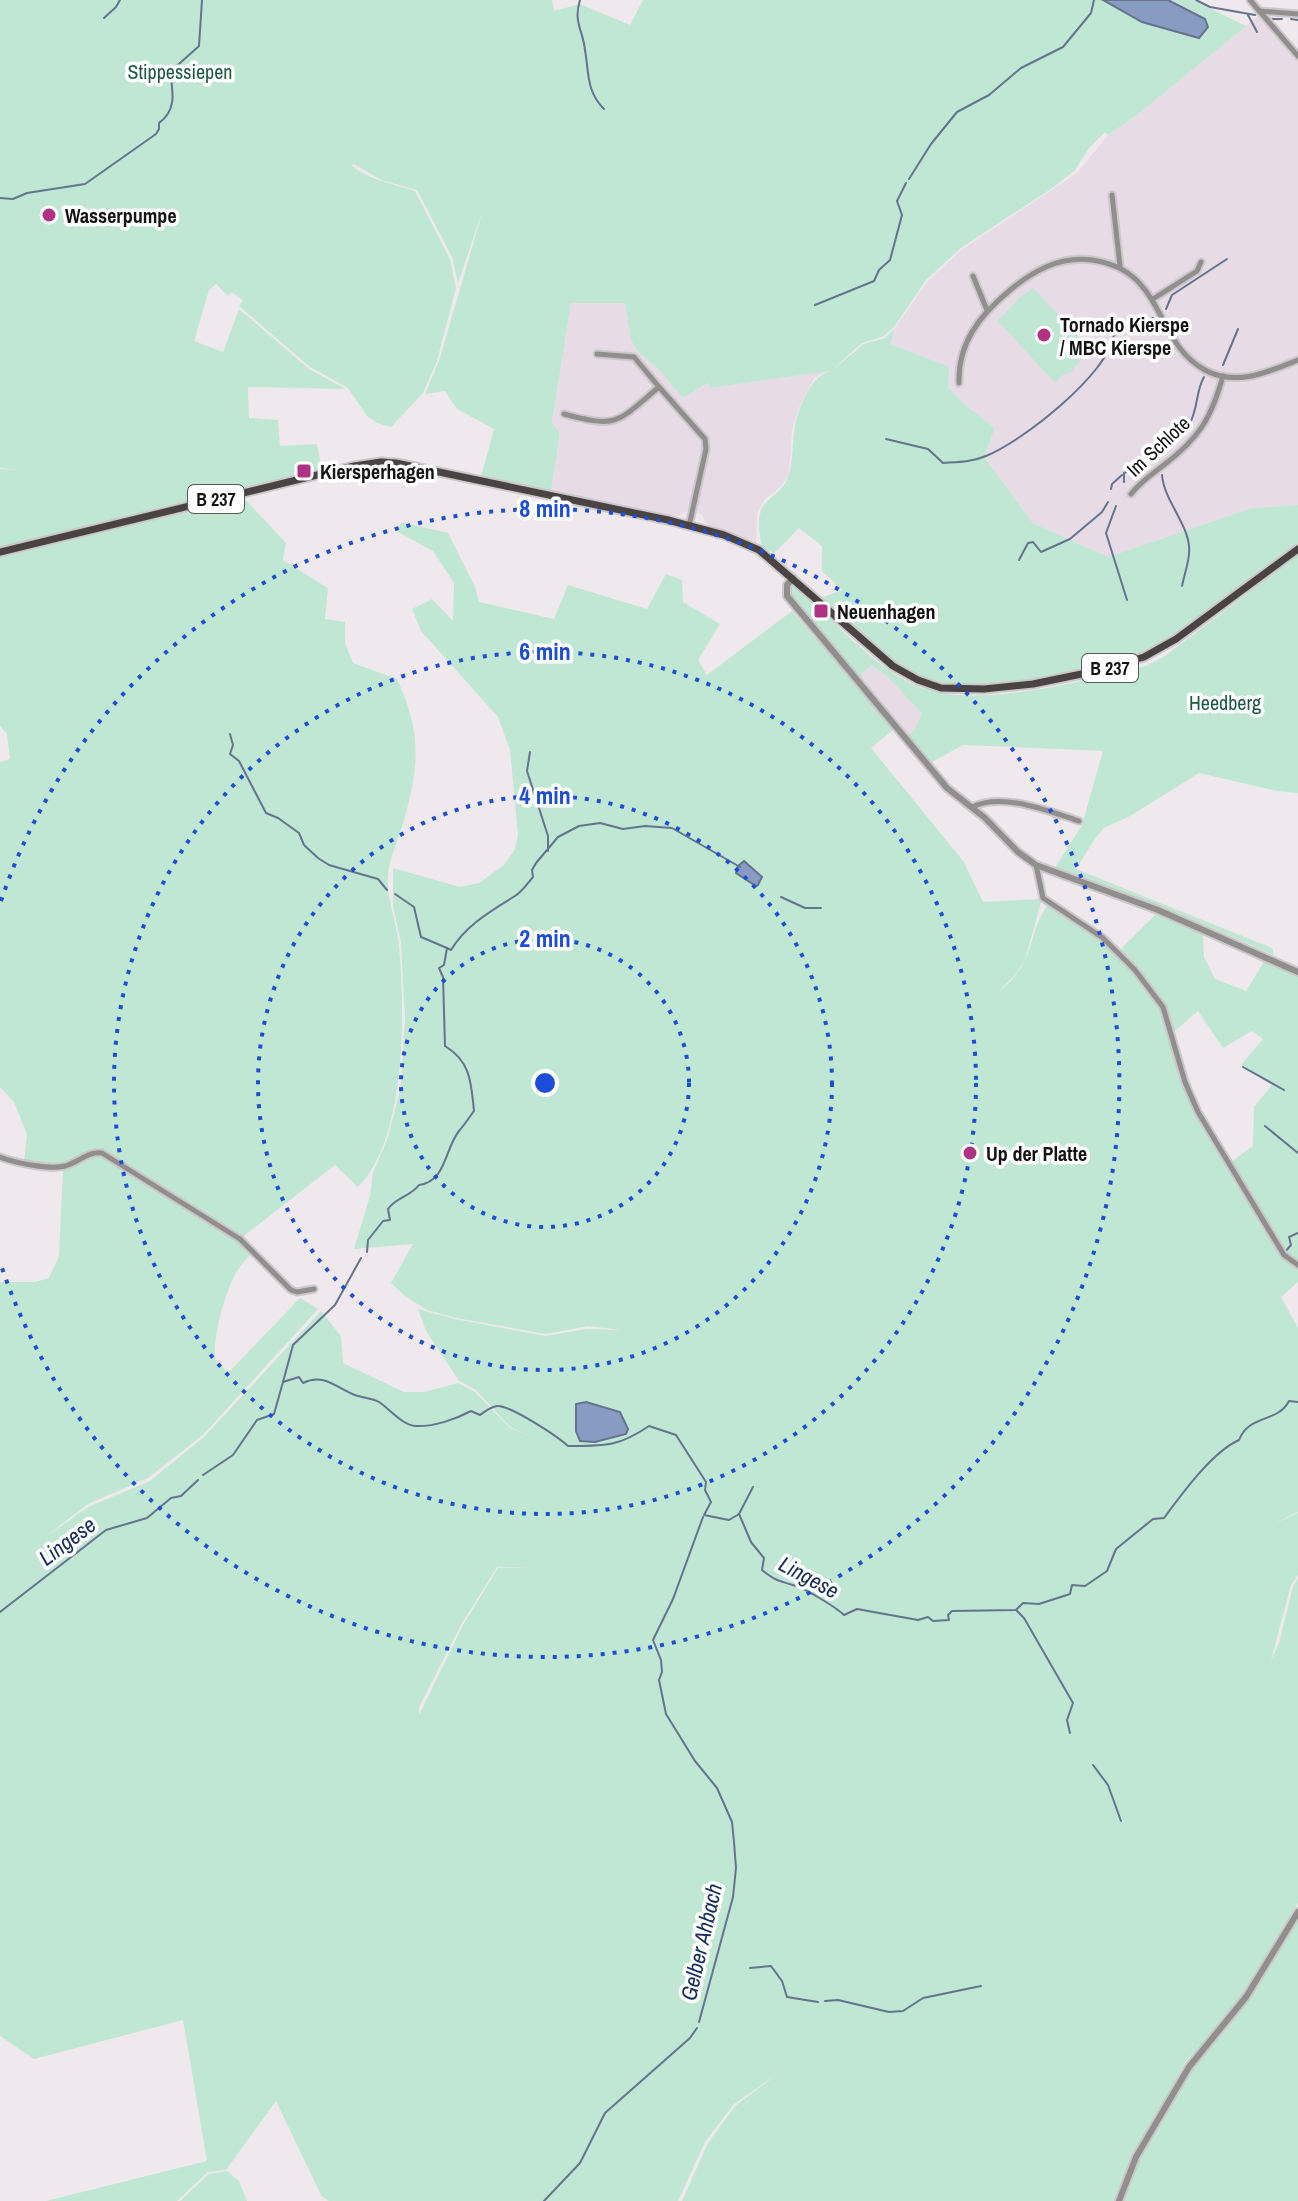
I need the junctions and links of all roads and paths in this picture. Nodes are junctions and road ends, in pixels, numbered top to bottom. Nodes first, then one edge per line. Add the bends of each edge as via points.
1 (1250, 0) edge
2 (1258, 11) junction
3 (1298, 14) edge
4 (1298, 56) edge
5 (1112, 195) dead end
6 (1201, 262) dead end
7 (1120, 266) junction
8 (973, 276) dead end
9 (1153, 299) junction
10 (987, 310) junction
11 (597, 354) dead end
12 (1298, 360) edge
13 (1223, 376) junction
14 (959, 383) dead end
15 (659, 387) junction
16 (564, 414) dead end
17 (1131, 494) dead end
18 (689, 526) junction
19 (1298, 549) edge
20 (0, 552) edge
21 (793, 577) junction
22 (971, 808) junction
23 (1079, 821) dead end
24 (1036, 865) junction
25 (1298, 972) edge
26 (0, 1157) edge
27 (1298, 1265) edge
28 (314, 1289) dead end
29 (1298, 1912) edge
30 (1119, 2201) edge

1 - 2 street
2 - 3 street
2 - 4 street
5 - 7 street
6 - 9 street via 1197,271
7 - 9 street
7 - 10 street via 1084,259 1047,265
8 - 10 street
9 - 13 street via 1194,363
10 - 14 street via 972,327
11 - 15 street via 634,357
12 - 13 street via 1243,378
13 - 17 street, Im Schlote via 1198,435
15 - 16 street via 618,421 591,422
15 - 18 street via 705,439
18 - 20 main road, B 237 via 381,462
18 - 21 main road, B 237 via 759,550
19 - 21 main road, B 237 via 1144,657 1033,684 984,689 941,688 902,673
21 - 22 street via 787,596 947,788
22 - 23 street via 1004,802
22 - 24 street
24 - 25 street via 1171,915
24 - 27 street via 1043,898 1103,938 1163,1007 1198,1112 1284,1255
26 - 28 street via 63,1167 102,1153 240,1239 291,1290
29 - 30 street via 1246,1997 1189,2067 1136,2157

